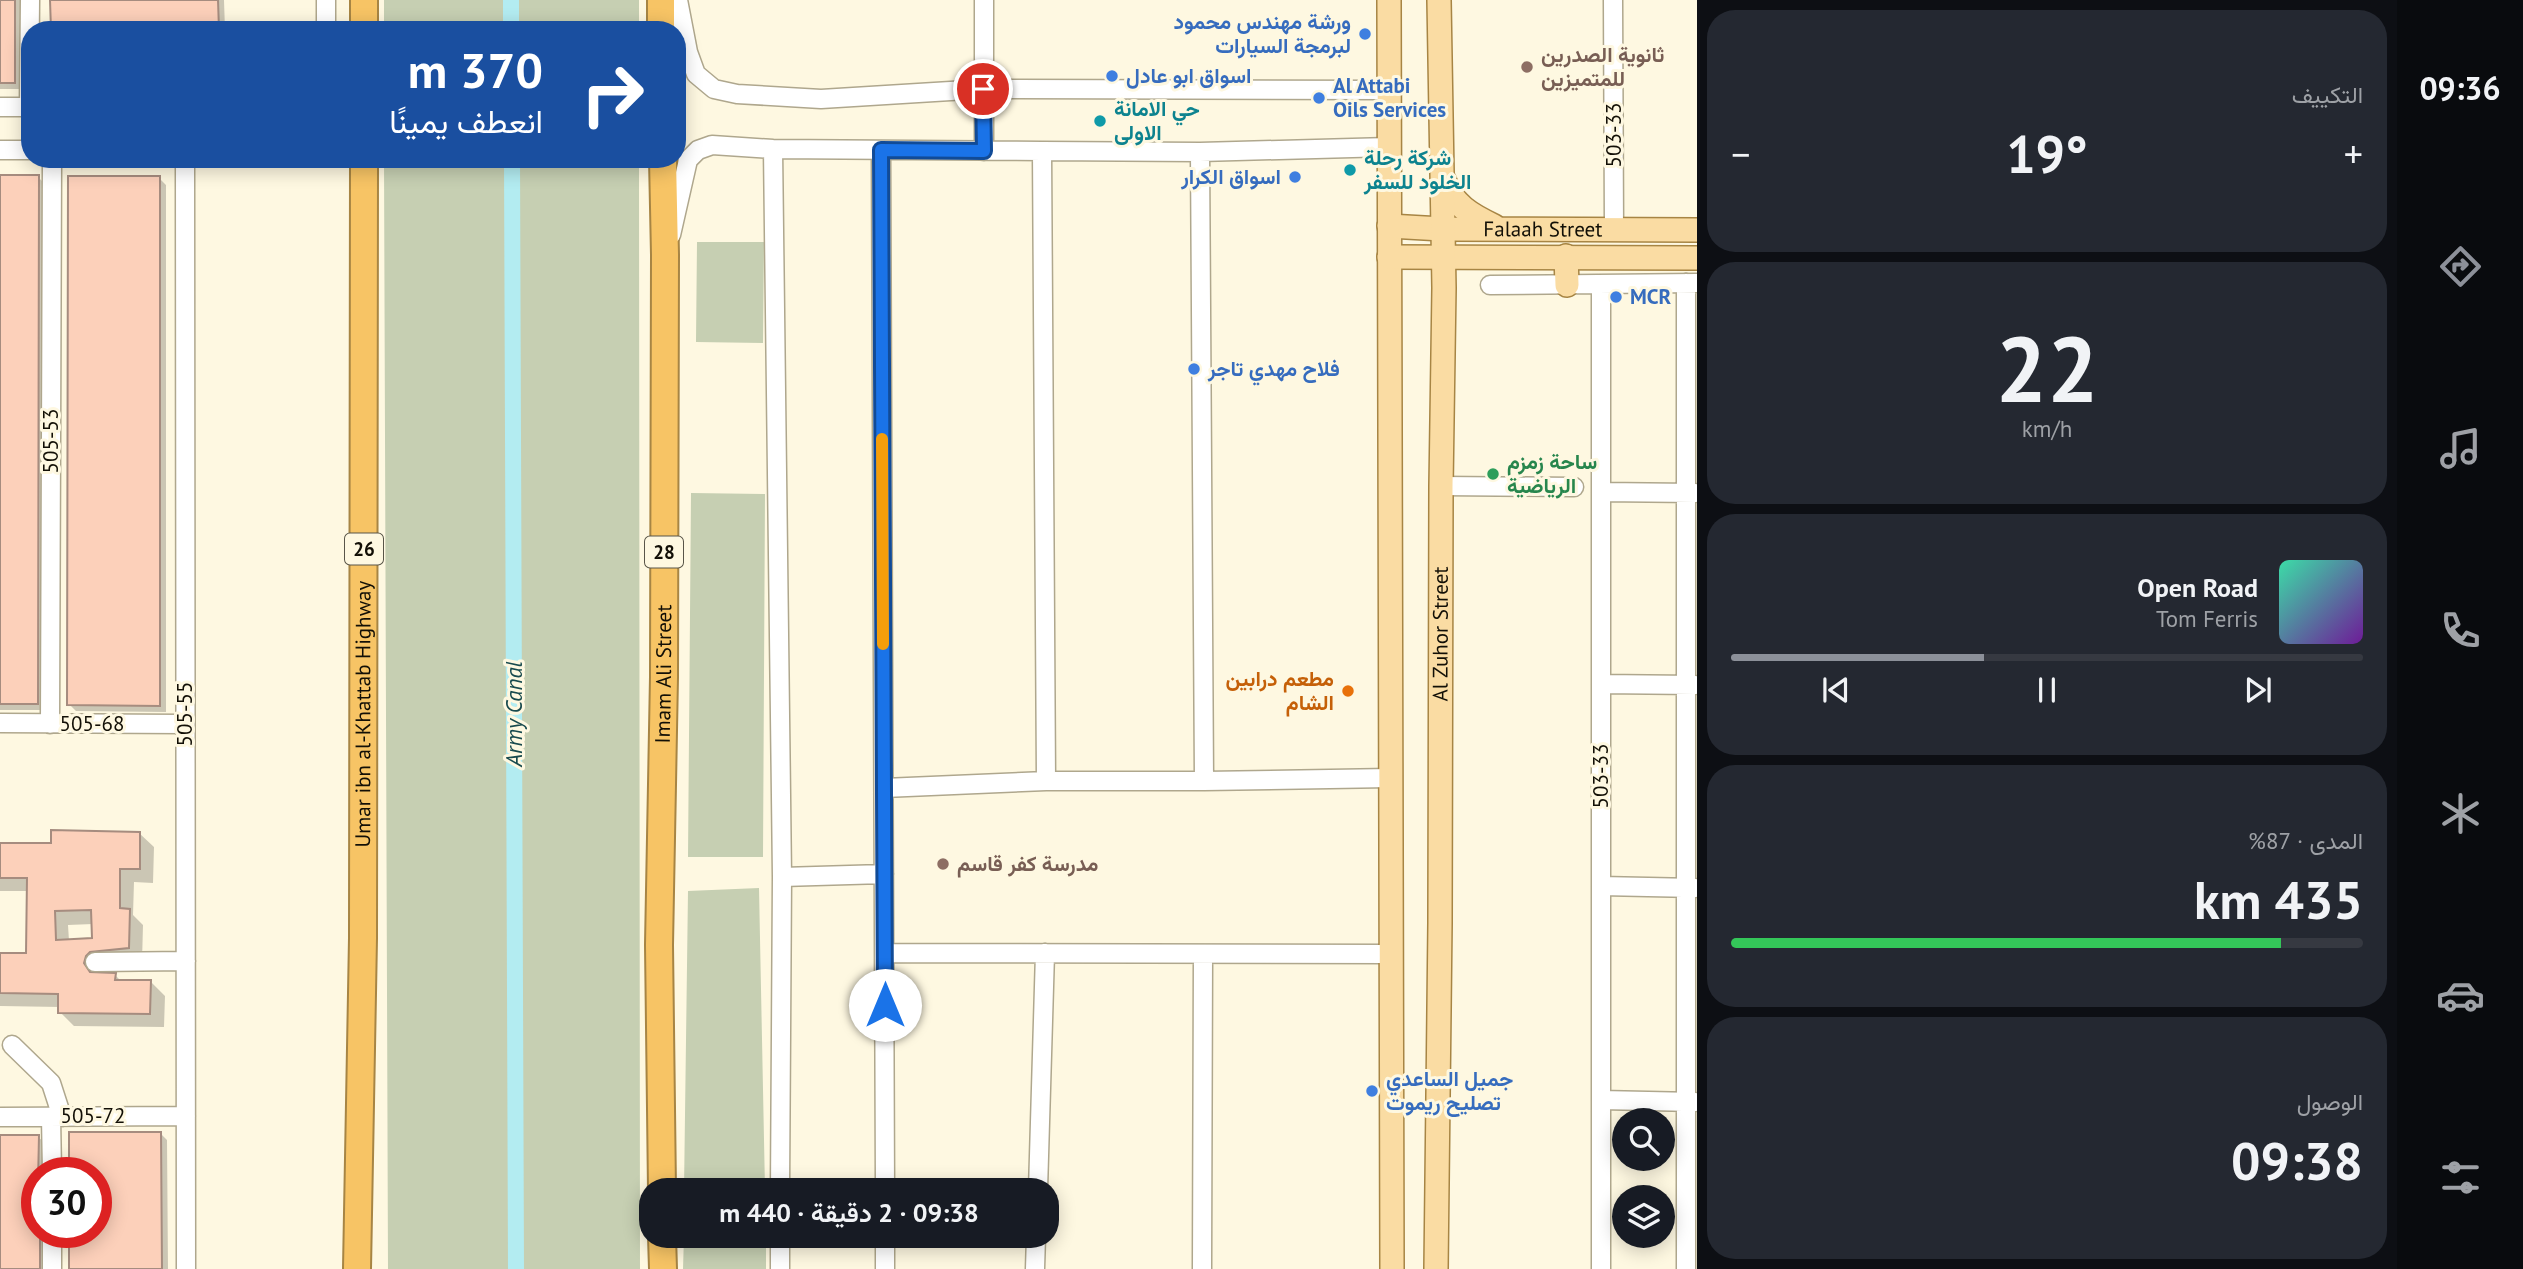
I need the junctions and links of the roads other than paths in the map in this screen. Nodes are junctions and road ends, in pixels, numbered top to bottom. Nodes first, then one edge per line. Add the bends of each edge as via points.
1 (30, 0) edge
2 (326, 0) edge
3 (364, 0) edge
4 (984, 0) edge
5 (1389, 0) edge
6 (1439, 0) edge
7 (1614, 0) edge
8 (676, 1) edge
9 (30, 21) edge
10 (327, 21) edge
11 (364, 21) edge
12 (666, 21) edge
13 (681, 21) edge
14 (686, 44) edge
15 (983, 89) junction
16 (1389, 90) junction
17 (0, 107) edge
18 (21, 107) edge
19 (1388, 148) junction
20 (773, 149) junction
21 (0, 150) edge
22 (21, 150) edge
23 (881, 150) junction
24 (984, 151) junction
25 (1042, 151) junction
26 (1200, 152) junction
27 (686, 167) edge
28 (52, 168) edge
29 (185, 168) edge
30 (364, 168) edge
31 (663, 168) edge
32 (686, 168) edge
33 (1442, 174) junction
34 (1389, 226) junction
35 (1442, 229) junction
36 (1500, 229) junction
37 (1614, 229) junction
38 (1697, 230) edge
39 (665, 255) junction
40 (1566, 256) junction
41 (1389, 257) junction
42 (1442, 257) junction
43 (1490, 257) junction
44 (1697, 258) edge
45 (1691, 283) edge
46 (1601, 284) junction
47 (1490, 285) dead end
48 (1567, 285) junction
49 (1444, 288) junction
50 (1441, 486) junction
51 (1574, 487) dead end
52 (1601, 492) junction
53 (1691, 493) edge
54 (1601, 684) junction
55 (1691, 685) edge
56 (0, 723) edge
57 (50, 724) junction
58 (185, 724) junction
59 (1390, 778) junction
60 (1046, 780) junction
61 (1204, 782) junction
62 (884, 788) junction
63 (884, 874) junction
64 (782, 877) junction
65 (1601, 886) junction
66 (1691, 888) edge
67 (885, 953) junction
68 (1045, 953) junction
69 (1203, 954) junction
70 (1391, 954) junction
71 (186, 961) junction
72 (95, 962) dead end
73 (12, 1045) dead end
74 (1601, 1100) junction
75 (1691, 1102) edge
76 (186, 1116) junction
77 (0, 1117) edge
78 (57, 1117) junction
79 (53, 1157) edge
80 (662, 1178) edge
81 (780, 1178) edge
82 (885, 1178) edge
83 (1038, 1178) edge
84 (52, 1248) edge
85 (662, 1248) edge
86 (780, 1248) edge
87 (885, 1248) edge
88 (1036, 1248) edge
89 (52, 1269) edge
90 (186, 1269) edge
91 (357, 1269) edge
92 (663, 1269) edge
93 (780, 1269) edge
94 (885, 1269) edge
95 (1035, 1269) edge
96 (1202, 1269) edge
97 (1392, 1269) edge
98 (1436, 1269) edge
99 (1601, 1269) edge
100 (1686, 1269) edge

1 - 9 street
2 - 10 street
3 - 11 highway
4 - 15 street
5 - 16 main road
6 - 33 main road, Al Zuhor Street
7 - 37 street, 503-33
8 - 12 highway
8 - 13 street
14 - 15 street via 696,74 714,89 737,93 821,99
15 - 16 street
15 - 24 street
16 - 19 main road
17 - 18 street
19 - 26 street
19 - 34 main road
20 - 23 street
20 - 27 street via 712,145 698,150
20 - 64 street
21 - 22 street
23 - 24 street
23 - 62 street
24 - 25 street
25 - 26 street
25 - 60 street
26 - 61 street
28 - 57 street, 505-53
29 - 58 street, 505-55
30 - 91 highway, Umar ibn al-Khattab Highway / 26 via 363,938
31 - 39 highway, Imam Ali Street / 28
32 - 39 street
33 - 35 main road, Al Zuhor Street
33 - 36 main road via 1458,205
34 - 35 main road, Falaah Street
34 - 41 main road
35 - 36 main road, Falaah Street
35 - 42 main road, Al Zuhor Street
36 - 37 main road, Falaah Street
37 - 38 main road, Falaah Street
39 - 80 highway, Imam Ali Street / 28 via 659,945
40 - 43 main road, Falaah Street
40 - 44 main road, Falaah Street
40 - 48 main road
41 - 42 main road, Falaah Street
41 - 59 main road
42 - 43 main road, Falaah Street
42 - 49 main road, Al Zuhor Street
43 - 49 main road
45 - 46 street
45 - 53 street
46 - 48 street
46 - 52 street, 503-33
47 - 48 street
49 - 50 main road, Al Zuhor Street
50 - 51 street
50 - 98 main road, Al Zuhor Street
52 - 53 street
52 - 54 street, 503-33
53 - 55 street
54 - 55 street
54 - 65 street, 503-33
55 - 66 street
56 - 57 street, 505-68
57 - 58 street, 505-68
58 - 71 street, 505-55
59 - 61 street
59 - 70 main road
60 - 61 street
60 - 62 street
62 - 63 street
63 - 64 street
63 - 67 street
64 - 81 street
65 - 66 street
65 - 74 street, 503-33
66 - 75 street
67 - 68 street
67 - 82 street
68 - 69 street
68 - 83 street
69 - 70 street
69 - 96 street
70 - 97 main road
71 - 72 street
71 - 76 street, 505-55
73 - 78 street via 51,1083
74 - 75 street
74 - 99 street, 503-33
75 - 100 street
76 - 78 street, 505-72
76 - 90 street, 505-55
77 - 78 street, 505-72
78 - 79 street
84 - 89 street
85 - 92 highway
86 - 93 street
87 - 94 street
88 - 95 street

